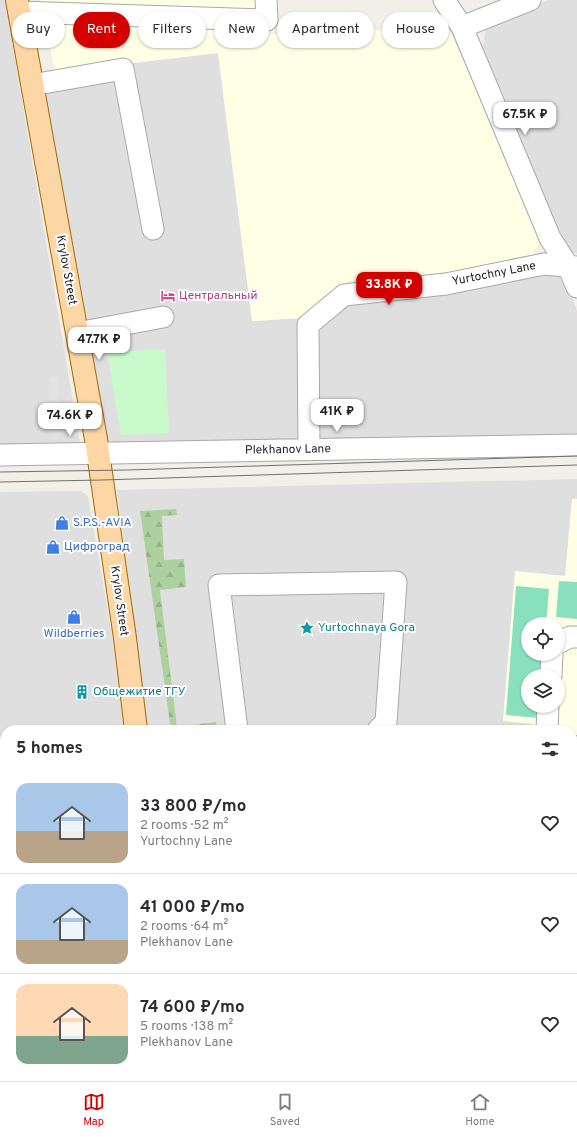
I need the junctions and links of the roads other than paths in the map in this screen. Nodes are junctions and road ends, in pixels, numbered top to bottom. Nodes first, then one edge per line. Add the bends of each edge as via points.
1 (266, 0) edge
2 (444, 0) edge
3 (530, 0) edge
4 (18, 6) edge
5 (462, 27) junction
6 (32, 85) junction
7 (153, 229) dead end
8 (573, 266) edge
9 (577, 287) edge
10 (163, 317) dead end
11 (77, 332) junction
12 (577, 445) edge
13 (309, 450) junction
14 (98, 453) junction
15 (0, 455) edge
16 (577, 637) edge
17 (565, 640) edge
18 (547, 713) edge
19 (135, 725) edge
20 (235, 725) edge
21 (383, 725) edge
22 (546, 725) edge

1 - 4 street via 266,20
2 - 5 street
3 - 5 street
4 - 6 main road, Krylov Street
5 - 8 street via 550,238
6 - 7 street via 123,69
6 - 11 main road, Krylov Street
8 - 9 street
8 - 13 street, Yurtochny Lane via 544,264 446,284 344,295 308,325
10 - 11 street
11 - 14 main road, Krylov Street
12 - 13 street, Plekhanov Lane
13 - 14 street, Plekhanov Lane
14 - 15 street, Plekhanov Lane
14 - 19 main road, Krylov Street
16 - 17 street
18 - 22 street
20 - 21 street via 219,586 396,582 386,722

